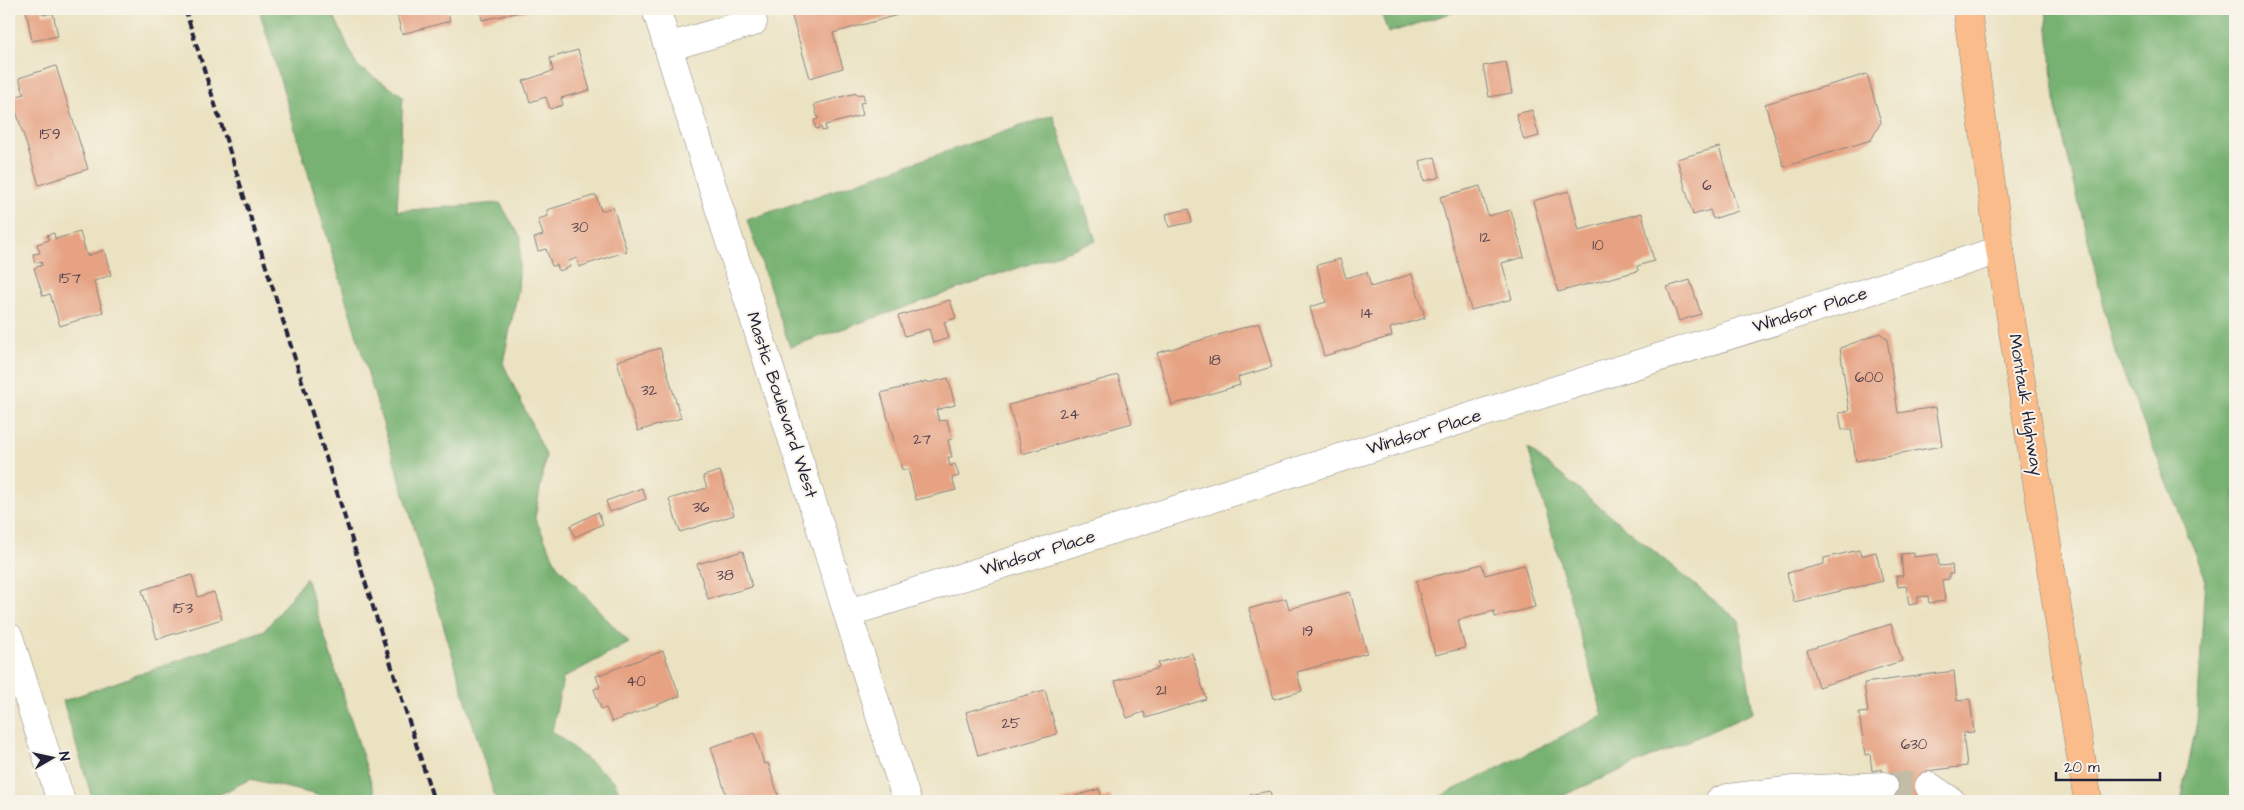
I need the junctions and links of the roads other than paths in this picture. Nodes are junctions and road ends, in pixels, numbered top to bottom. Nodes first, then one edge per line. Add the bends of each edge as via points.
1 (656, 9) edge
2 (1967, 9) edge
3 (753, 22) dead end
4 (668, 47) junction
5 (2000, 250) junction
6 (848, 613) junction
7 (9, 637) edge
8 (1884, 786) tunnel mouth
9 (60, 801) edge
10 (907, 801) edge
11 (1720, 801) edge
12 (2088, 801) edge

1 - 4 street, Mastic Boulevard West
2 - 5 main road, Montauk Highway
3 - 4 street
4 - 6 street, Mastic Boulevard West
5 - 6 street, Windsor Place
5 - 12 main road, Montauk Highway
6 - 10 street, Mastic Boulevard West
7 - 9 street
8 - 11 street via 1793,790

